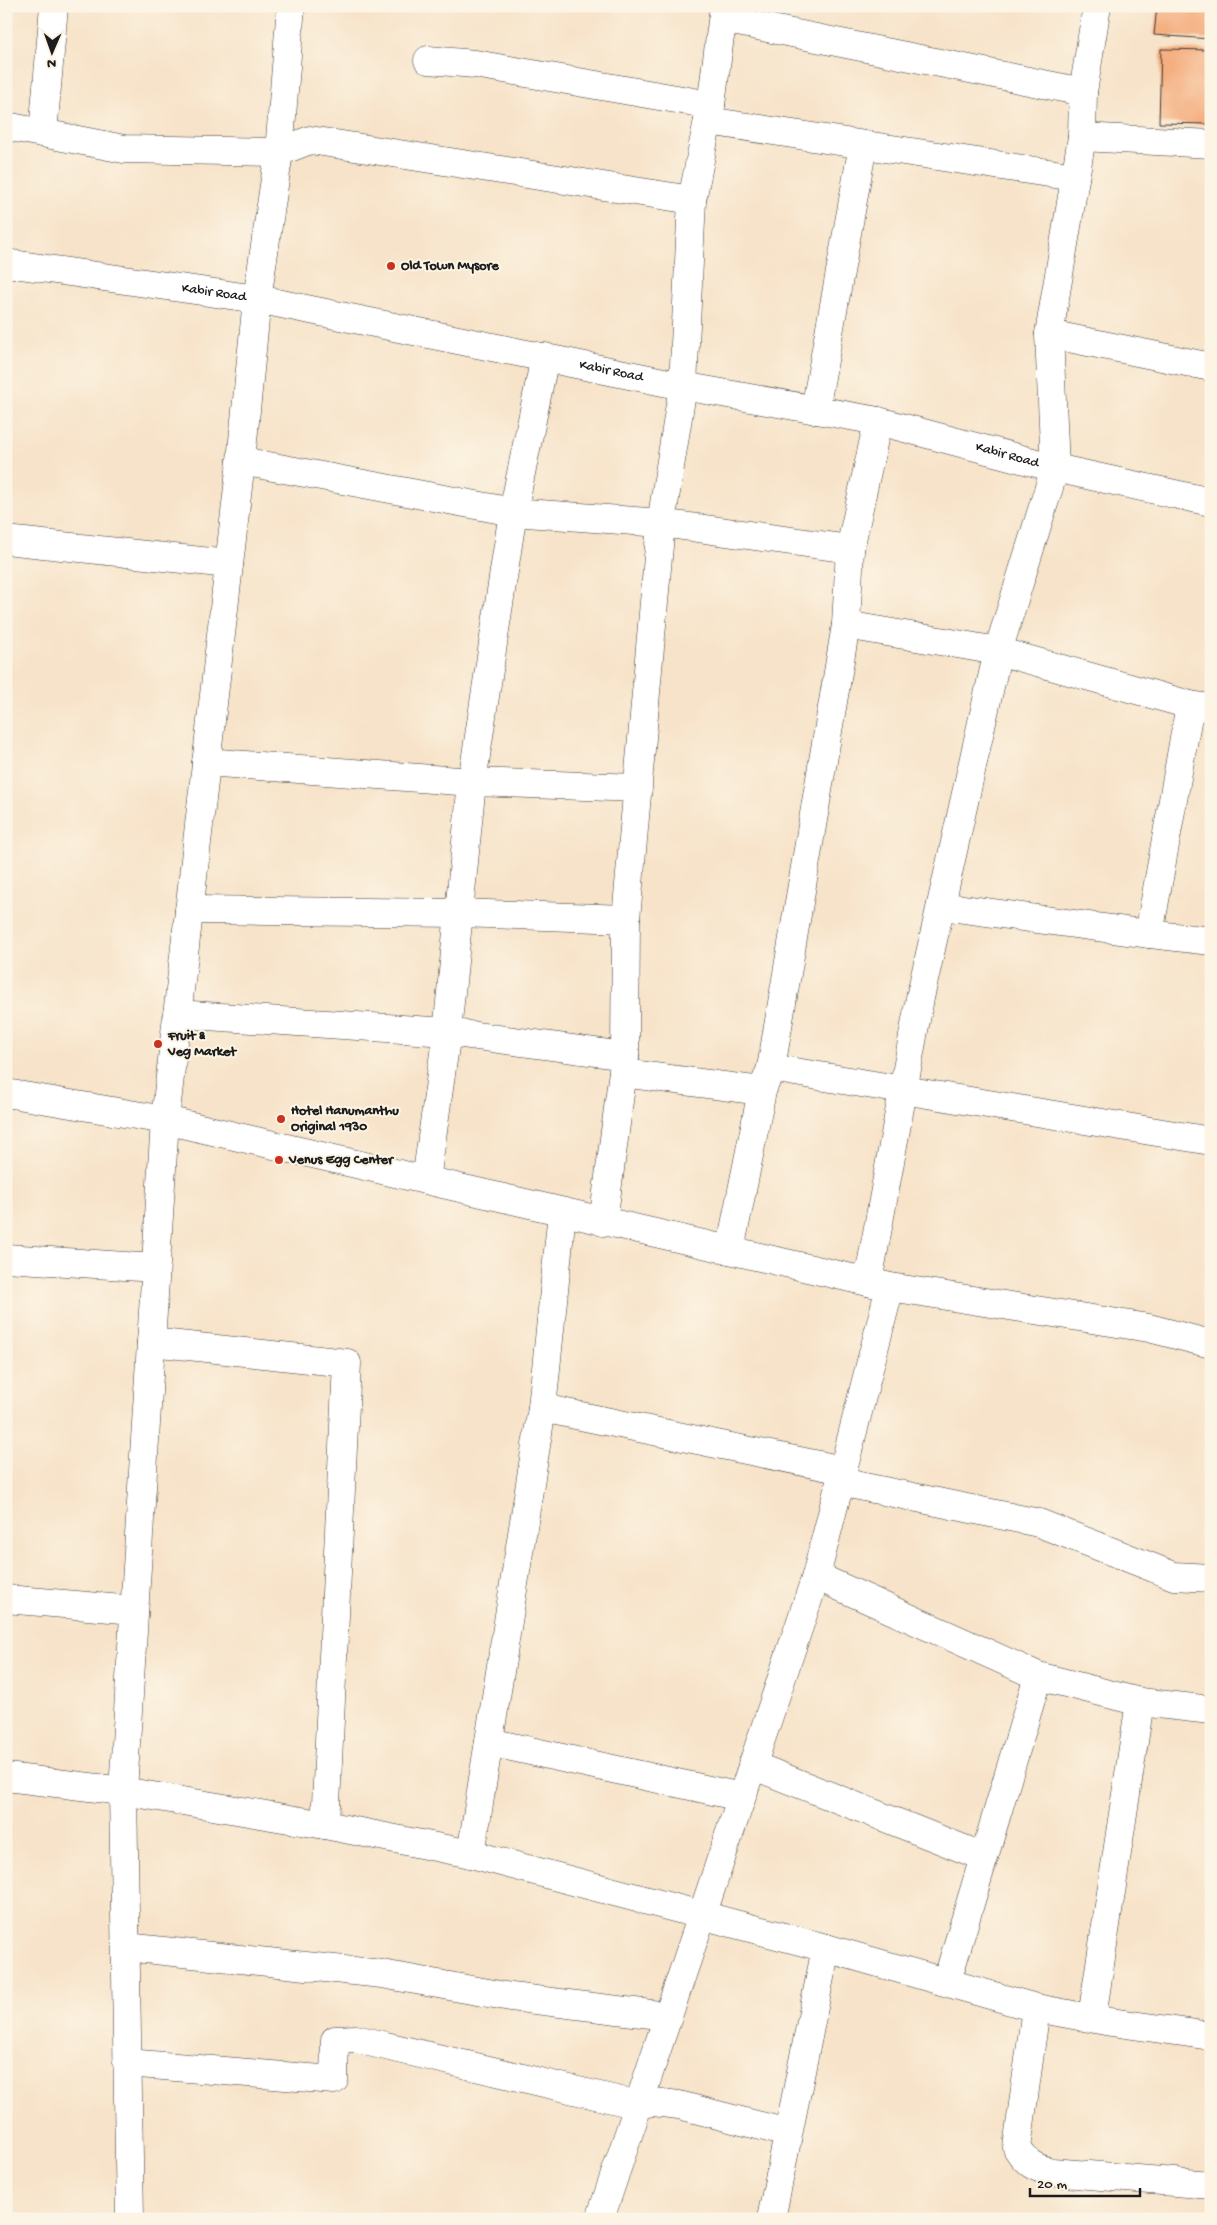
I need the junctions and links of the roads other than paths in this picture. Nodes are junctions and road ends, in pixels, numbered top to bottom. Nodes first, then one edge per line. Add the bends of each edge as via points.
1 (54, 6) edge
2 (291, 6) edge
3 (1097, 6) edge
4 (723, 12) edge
5 (428, 60) dead end
6 (1084, 92) junction
7 (710, 113) junction
8 (6, 126) edge
9 (43, 133) junction
10 (1082, 137) junction
11 (1211, 144) edge
12 (863, 145) junction
13 (279, 152) junction
14 (1075, 177) junction
15 (692, 200) junction
16 (6, 263) edge
17 (257, 299) junction
18 (1049, 334) junction
19 (545, 357) junction
20 (1211, 367) edge
21 (683, 386) junction
22 (815, 410) junction
23 (878, 421) junction
24 (240, 461) junction
25 (1055, 468) junction
26 (1211, 502) edge
27 (513, 512) junction
28 (661, 523) junction
29 (6, 540) edge
30 (850, 550) junction
31 (228, 564) junction
32 (846, 625) junction
33 (998, 651) junction
34 (1201, 706) edge
35 (206, 762) junction
36 (472, 782) junction
37 (638, 788) junction
38 (941, 906) junction
39 (189, 910) junction
40 (459, 913) junction
41 (626, 919) junction
42 (1149, 934) junction
43 (1211, 940) edge
44 (177, 1014) junction
45 (447, 1032) junction
46 (624, 1065) junction
47 (766, 1079) junction
48 (902, 1088) junction
49 (6, 1093) edge
50 (165, 1120) junction
51 (1211, 1141) edge
52 (426, 1180) junction
53 (562, 1212) junction
54 (603, 1222) junction
55 (730, 1250) junction
56 (6, 1258) edge
57 (155, 1268) junction
58 (879, 1284) junction
59 (151, 1342) junction
60 (1211, 1344) edge
61 (542, 1408) junction
62 (841, 1476) junction
63 (816, 1576) junction
64 (1211, 1578) edge
65 (6, 1599) edge
66 (134, 1610) junction
67 (1038, 1676) junction
68 (1140, 1702) junction
69 (1211, 1710) edge
70 (489, 1742) junction
71 (752, 1765) junction
72 (6, 1777) edge
73 (123, 1791) junction
74 (741, 1797) junction
75 (325, 1825) junction
76 (471, 1854) junction
77 (984, 1857) junction
78 (701, 1915) junction
79 (126, 1947) junction
80 (826, 1948) junction
81 (947, 1981) junction
82 (1036, 2008) junction
83 (667, 2016) junction
84 (1092, 2018) junction
85 (1211, 2036) edge
86 (127, 2063) junction
87 (638, 2105) junction
88 (788, 2132) junction
89 (1211, 2185) edge
90 (130, 2219) edge
91 (600, 2219) edge
92 (771, 2219) edge

1 - 9 street
2 - 13 street
3 - 6 street
4 - 6 street
4 - 7 street
5 - 7 street via 474,64
6 - 10 street
7 - 12 street
7 - 15 street
8 - 9 street
9 - 13 street via 124,149
10 - 11 street
10 - 14 street
12 - 14 street
12 - 22 street
13 - 15 street via 310,140
13 - 17 street
14 - 18 street
15 - 21 street
16 - 17 street, Kabir Road
17 - 19 street, Kabir Road
17 - 24 street
18 - 20 street
18 - 25 street
19 - 21 street, Kabir Road
19 - 27 street
21 - 22 street, Kabir Road
21 - 28 street
22 - 23 street, Kabir Road
23 - 25 street, Kabir Road
23 - 30 street
24 - 27 street
24 - 31 street
25 - 26 street, Kabir Road
25 - 33 street
27 - 28 street
27 - 36 street
28 - 30 street
28 - 37 street
29 - 31 street
30 - 32 street
31 - 35 street
32 - 33 street
32 - 47 street
33 - 34 street
33 - 38 street
34 - 42 street
35 - 36 street
35 - 39 street
36 - 37 street
36 - 40 street
37 - 41 street
38 - 42 street
38 - 48 street
39 - 40 street
39 - 44 street
40 - 41 street
40 - 45 street
41 - 46 street
42 - 43 street
44 - 45 street
44 - 50 street
45 - 46 street
45 - 52 street
46 - 47 street
46 - 54 street
47 - 48 street
47 - 55 street
48 - 51 street
48 - 58 street
49 - 50 street
50 - 52 street
50 - 57 street
52 - 53 street
53 - 54 street
53 - 61 street
54 - 55 street
55 - 58 street
56 - 57 street
57 - 59 street
58 - 60 street via 1150,1328
58 - 62 street
59 - 66 street
59 - 75 street via 347,1363
61 - 62 street
61 - 70 street
62 - 63 street
62 - 64 street via 1040,1523 1174,1576
63 - 67 street
63 - 71 street
65 - 66 street
66 - 73 street
67 - 68 street
67 - 77 street
68 - 69 street
68 - 84 street
70 - 74 street
70 - 76 street
71 - 74 street
71 - 77 street
72 - 73 street
73 - 75 street
73 - 79 street
74 - 78 street
75 - 76 street
76 - 78 street
77 - 81 street
78 - 80 street
78 - 83 street
79 - 83 street via 382,1974 511,1997
79 - 86 street
80 - 81 street
80 - 88 street
81 - 82 street
82 - 84 street
82 - 89 street via 1017,2148 1024,2160 1052,2172
83 - 87 street
84 - 85 street
86 - 87 street via 334,2080 335,2040 356,2039
86 - 90 street
87 - 88 street via 653,2102 679,2105
87 - 91 street
88 - 92 street

